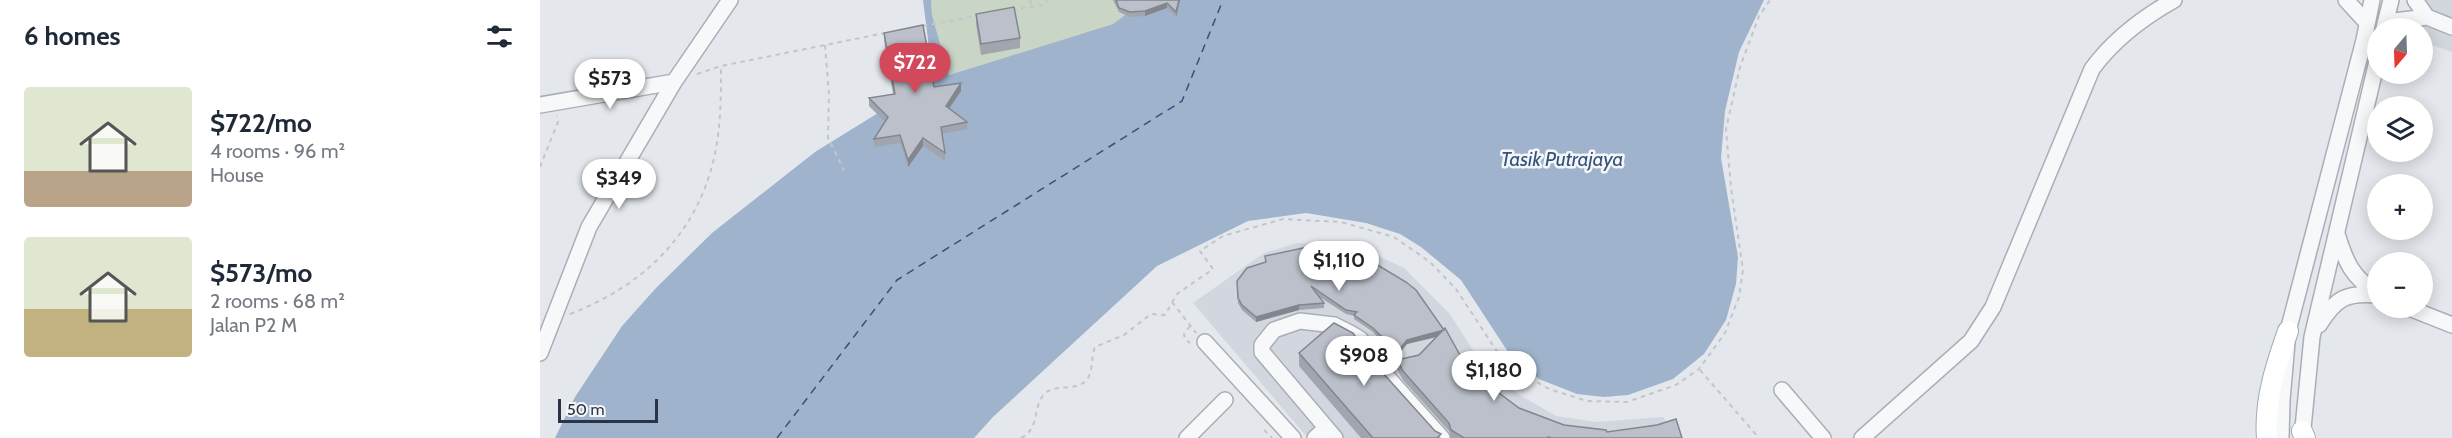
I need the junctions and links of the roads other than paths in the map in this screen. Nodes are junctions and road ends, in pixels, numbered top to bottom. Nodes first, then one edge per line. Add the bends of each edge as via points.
1 (730, 0) edge
2 (2174, 0) edge
3 (2346, 0) edge
4 (2372, 0) edge
5 (2415, 0) edge
6 (2429, 0) edge
7 (2387, 2) edge
8 (2427, 16) junction
9 (2368, 18) edge
10 (2386, 18) edge
11 (2418, 18) edge
12 (2367, 23) joint
13 (2452, 27) edge
14 (674, 82) junction
15 (2372, 84) edge
16 (547, 104) edge
17 (2337, 234) junction
18 (2367, 286) edge
19 (2367, 294) edge
20 (2433, 317) edge
21 (2452, 325) edge
22 (2288, 331) junction
23 (2312, 337) junction
24 (1205, 342) road end
25 (540, 353) edge
26 (1782, 390) dead end
27 (1225, 400) dead end
28 (1325, 435) edge
29 (2303, 436) edge
30 (1187, 438) edge
31 (1293, 438) edge
32 (1442, 438) edge
33 (1823, 438) edge
34 (1862, 438) edge
35 (2266, 438) edge
36 (2281, 438) edge

1 - 14 street
2 - 34 street via 2144,17 2106,50 2092,69 1993,308 1971,341
3 - 12 street
4 - 9 street
5 - 8 street
6 - 8 street
7 - 10 street
8 - 11 street
8 - 13 street
12 - 22 street
14 - 16 street
14 - 25 street via 589,228
15 - 17 street
17 - 18 street via 2352,271
17 - 23 street
19 - 23 street via 2339,300
20 - 21 street
22 - 35 main road via 2274,370
22 - 36 street
23 - 29 street
24 - 31 street
26 - 33 street
27 - 30 street
28 - 32 street via 1262,352 1262,345 1274,330 1300,321 1334,325 1360,339 1380,369

